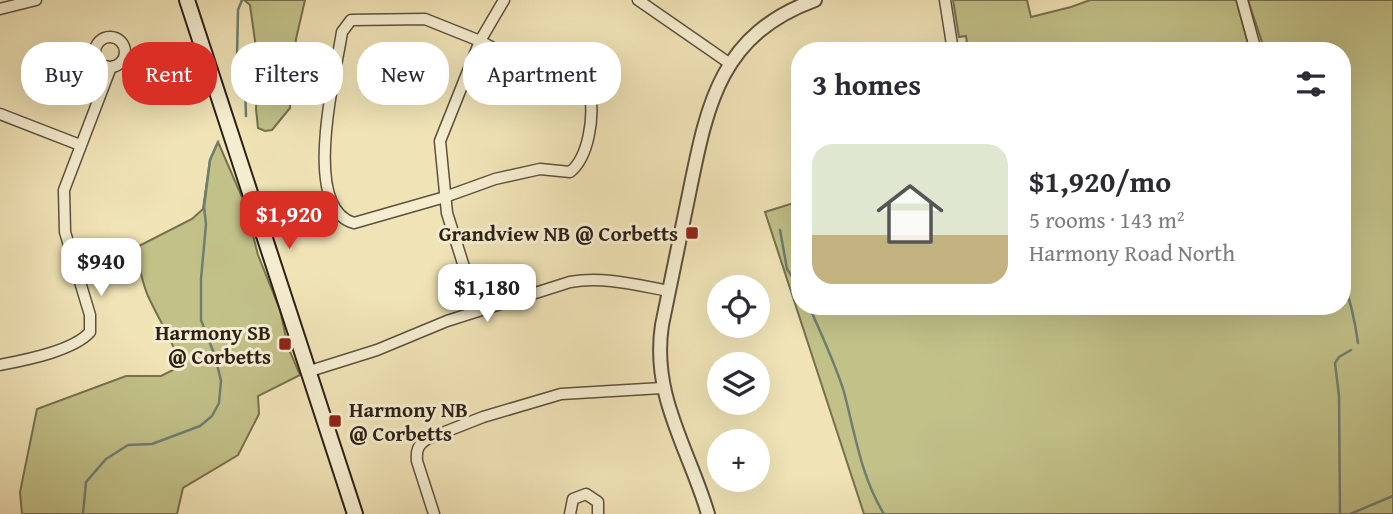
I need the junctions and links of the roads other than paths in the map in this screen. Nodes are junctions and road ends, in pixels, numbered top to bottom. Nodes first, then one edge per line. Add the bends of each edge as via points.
1 (36, 0) edge
2 (187, 0) edge
3 (504, 0) edge
4 (815, 0) edge
5 (945, 0) edge
6 (1242, 0) edge
7 (644, 2) edge
8 (0, 9) edge
9 (480, 41) junction
10 (952, 42) edge
11 (1254, 42) edge
12 (729, 63) junction
13 (111, 66) dead end
14 (0, 114) edge
15 (80, 145) junction
16 (445, 197) junction
17 (669, 291) junction
18 (478, 311) junction
19 (0, 365) edge
20 (310, 371) junction
21 (662, 388) junction
22 (355, 514) edge
23 (434, 514) edge
24 (570, 514) edge
25 (597, 514) edge
26 (708, 514) edge

1 - 8 street
2 - 20 main road
3 - 9 street
4 - 12 street via 773,22
5 - 10 street
6 - 11 street
7 - 12 street
9 - 16 street via 440,141
9 - 16 street via 590,94 585,150 570,172 528,172
9 - 16 street via 425,19 351,20 342,32 325,143 324,174 336,213 354,223
12 - 17 street via 703,125
13 - 15 street
14 - 15 street
15 - 19 street via 64,190 65,232 90,315 90,332 75,343
16 - 18 street
17 - 18 street via 614,280 584,280
17 - 21 street via 659,350
18 - 20 street
20 - 22 main road
21 - 23 street via 561,394 427,439 416,452
21 - 26 street
24 - 25 street via 573,499 586,494 598,502

